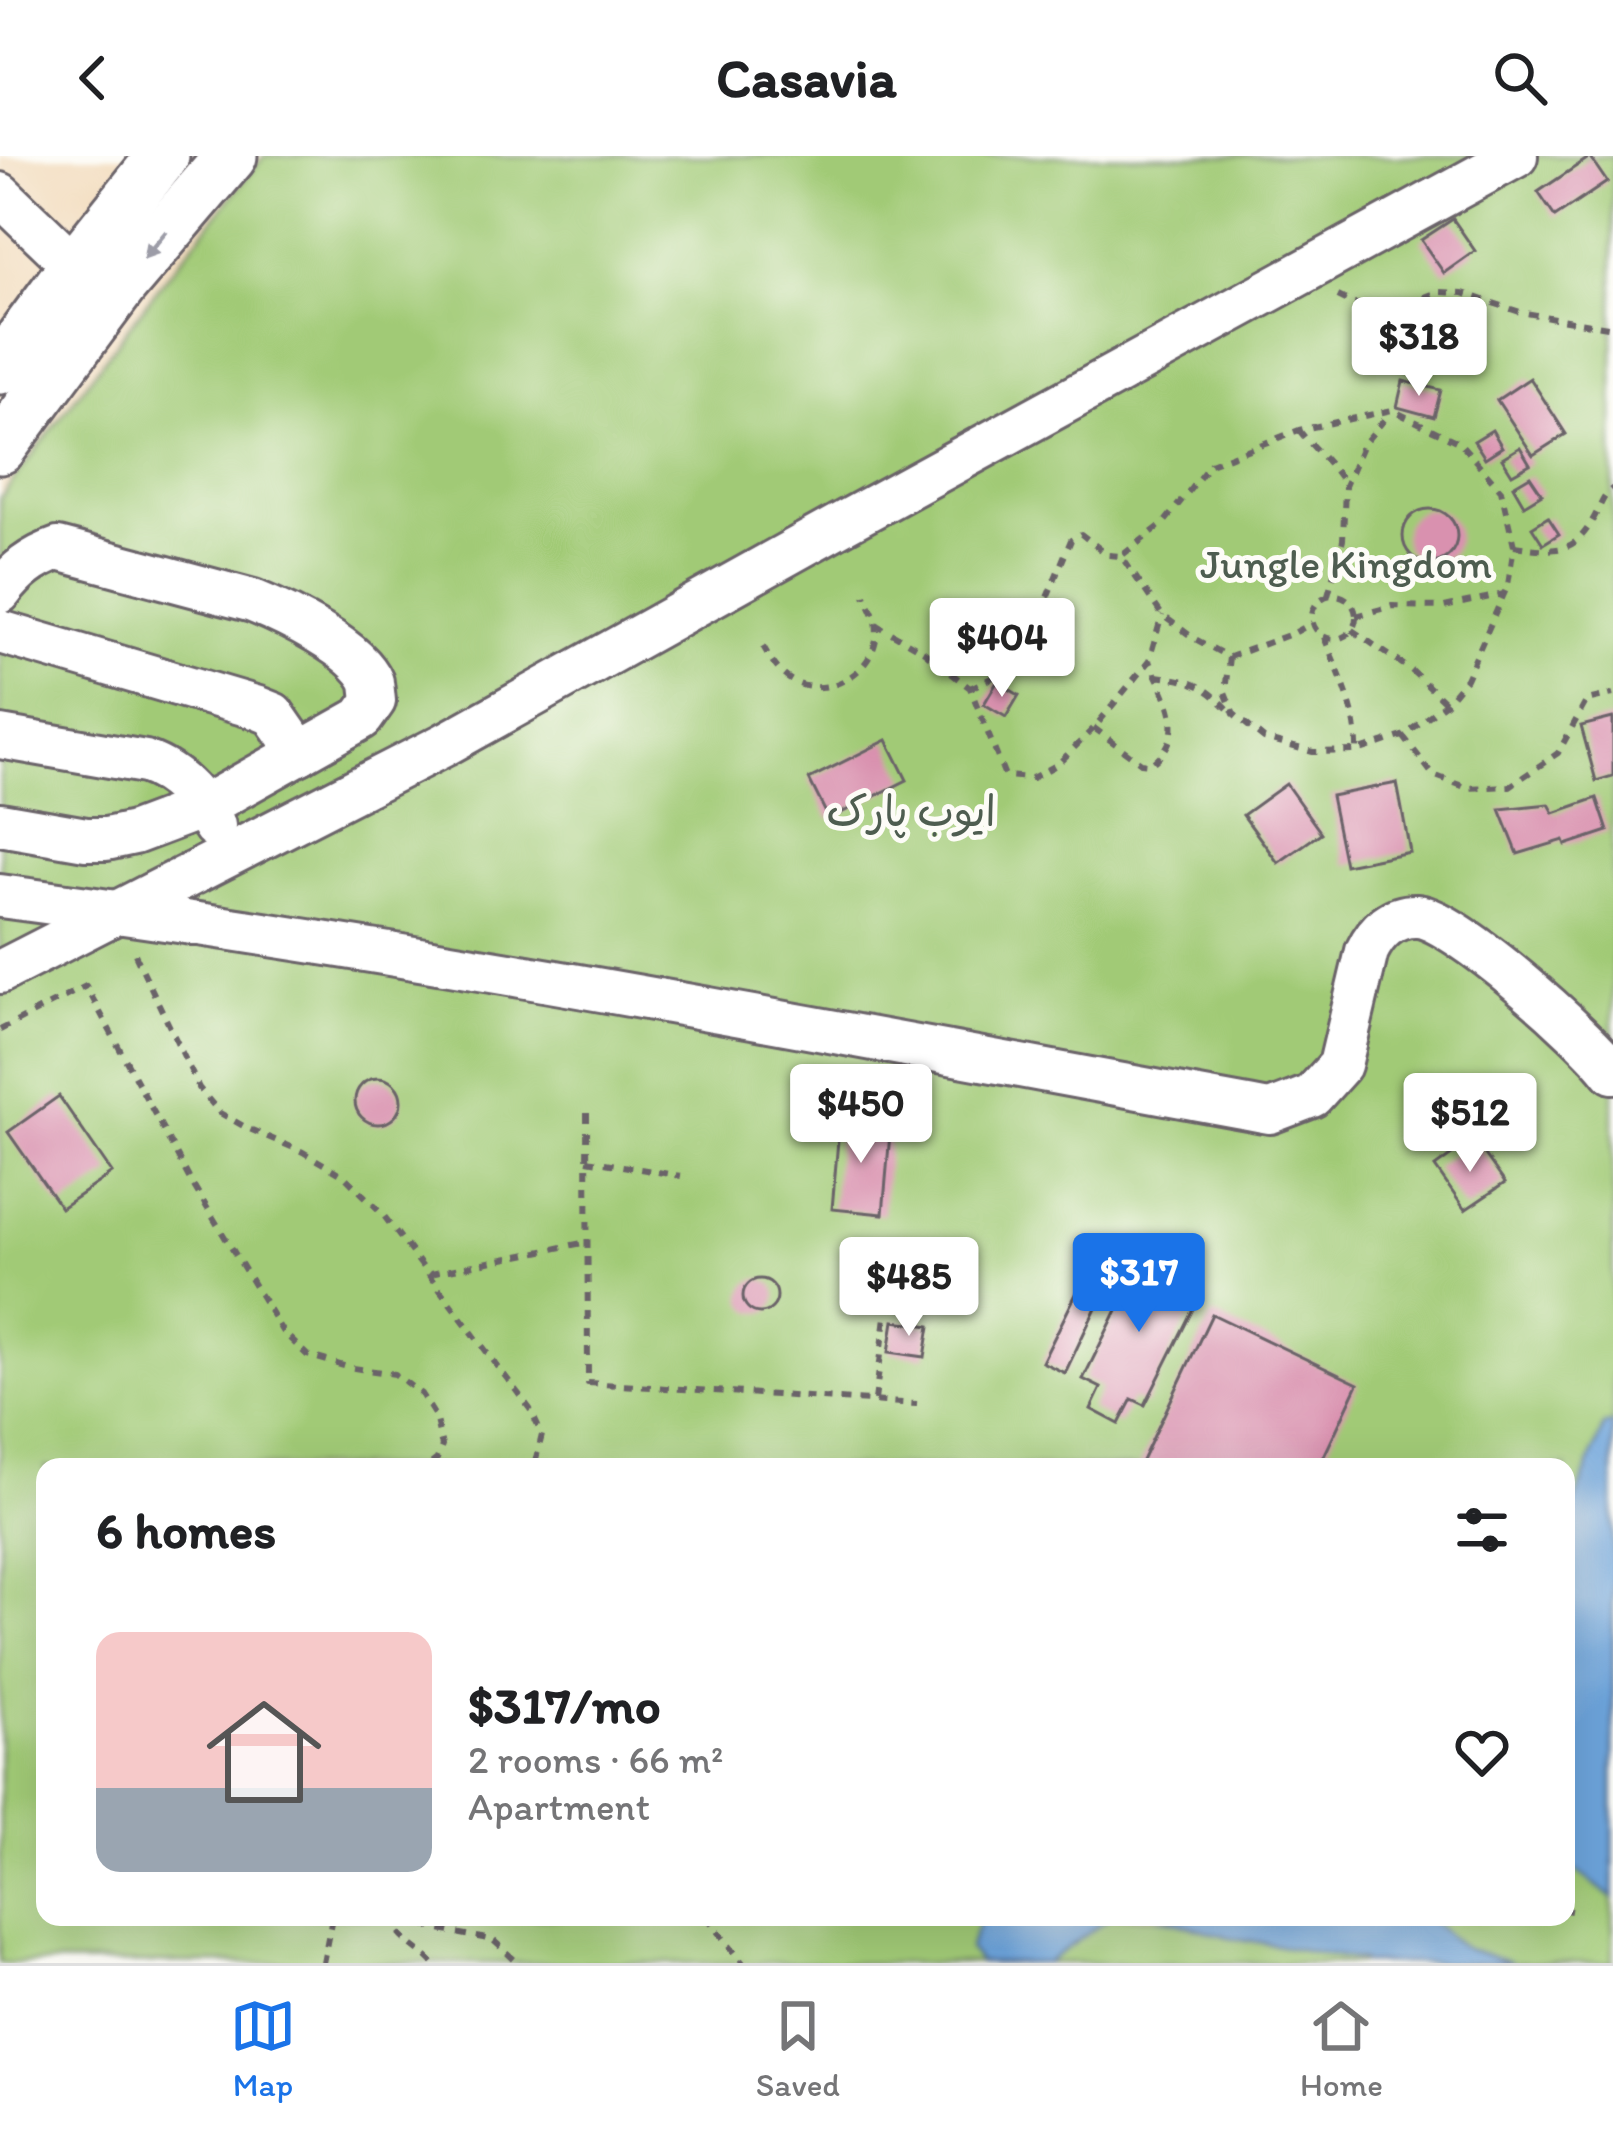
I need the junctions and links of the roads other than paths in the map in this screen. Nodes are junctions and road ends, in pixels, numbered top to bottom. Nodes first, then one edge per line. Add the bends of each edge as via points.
1 (163, 156) edge
2 (231, 156) edge
3 (1516, 156) edge
4 (0, 194) edge
5 (75, 266) junction
6 (0, 368) edge
7 (0, 448) edge
8 (0, 592) edge
9 (0, 632) edge
10 (0, 736) edge
11 (300, 753) junction
12 (203, 806) junction
13 (0, 824) edge
14 (230, 856) junction
15 (15, 898) edge
16 (122, 912) junction
17 (44, 949) junction
18 (0, 973) edge
19 (1559, 1016) junction
20 (1613, 1021) edge
21 (1613, 1072) edge

1 - 5 main road
2 -> 7 main road via 122,284
3 - 14 street
4 - 5 street
5 - 6 main road
8 - 11 street via 23,566 58,549 279,612 338,646 372,682 374,701 362,718
9 - 11 street via 273,714
10 - 12 street via 163,768
11 - 12 street
12 - 13 street via 106,839
12 - 14 street
14 - 16 street
15 - 16 street
15 - 17 street
16 - 17 street
16 - 19 street via 572,984 1270,1112 1312,1096 1340,1065 1367,951 1378,931 1402,918 1432,919
17 - 18 street
19 - 20 street
19 - 21 street

